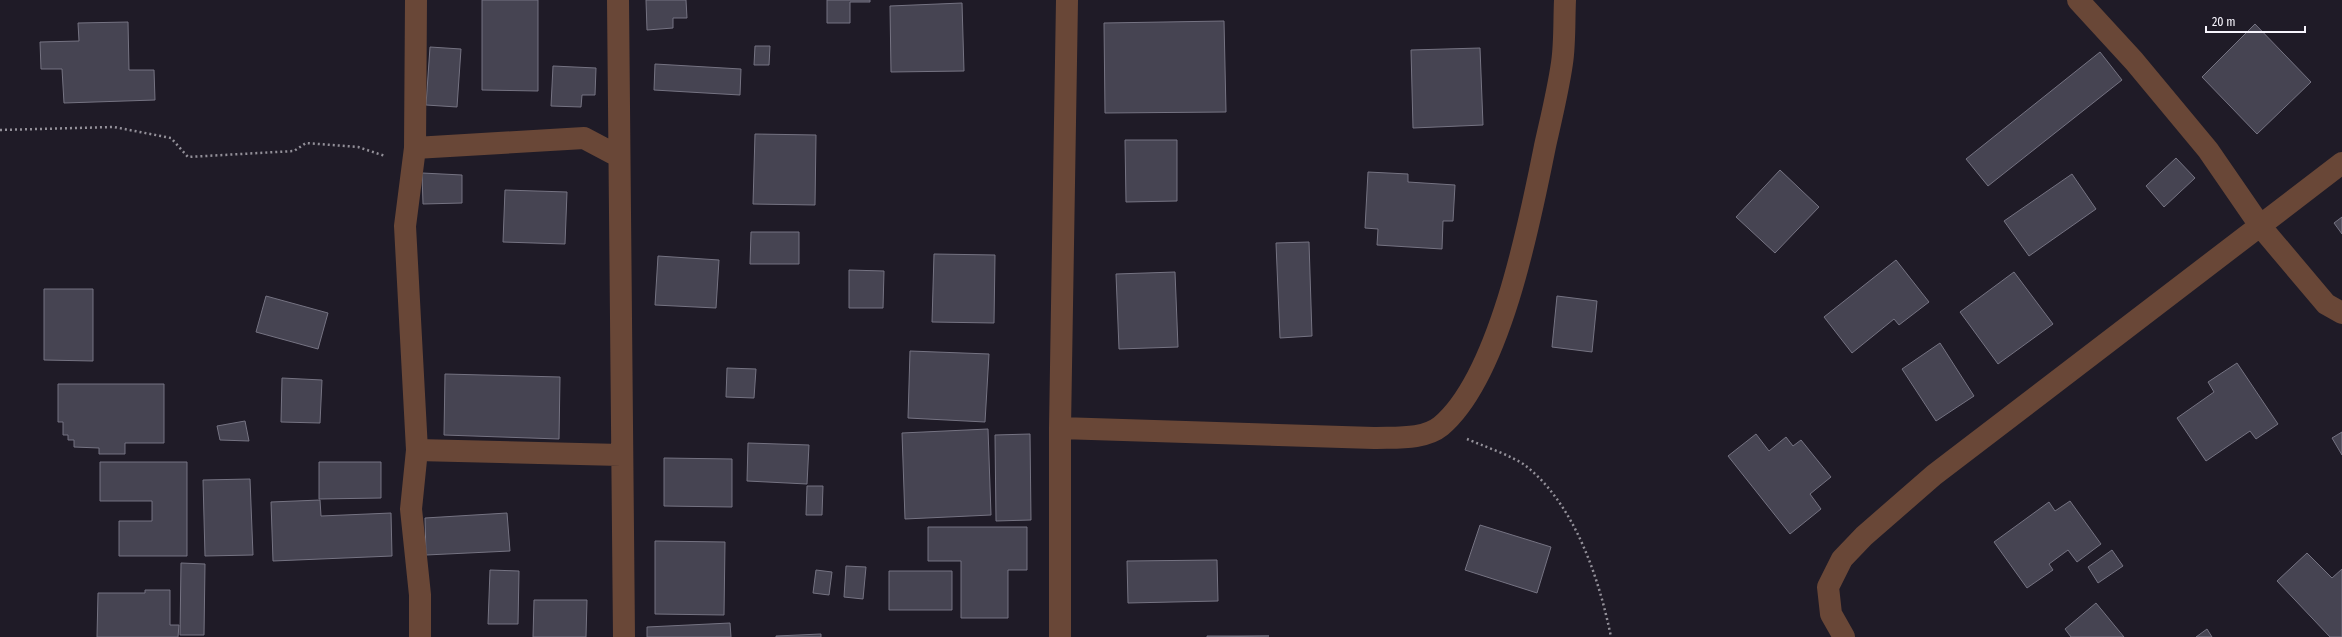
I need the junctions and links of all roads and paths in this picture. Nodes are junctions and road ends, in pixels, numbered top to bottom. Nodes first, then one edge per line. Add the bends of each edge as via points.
1 (416, 0) edge
2 (618, 0) edge
3 (1067, 0) edge
4 (1565, 0) edge
5 (2078, 0) edge
6 (0, 130) edge
7 (415, 148) junction
8 (618, 156) junction
9 (2342, 163) edge
10 (2261, 227) junction
11 (2341, 314) edge
12 (1440, 427) junction
13 (1060, 428) junction
14 (417, 450) junction
15 (621, 455) junction
16 (420, 637) edge
17 (624, 637) edge
18 (1060, 637) edge
19 (1612, 637) edge
20 (1844, 637) edge

1 - 7 street
2 - 8 street
3 - 13 street
4 - 12 street via 1562,62 1532,210 1500,323 1479,374 1459,406
5 - 10 street via 2208,150
6 - 7 path via 114,127 172,138 188,157 294,151 306,142 358,147 388,157
7 - 8 street via 584,138
7 - 14 street via 405,226
8 - 15 street
9 - 10 street
10 - 11 street via 2326,304
10 - 20 street via 1934,475 1864,536 1842,559 1828,586 1831,614
12 - 13 street via 1421,435 1374,438
12 - 19 path via 1524,464 1555,496 1579,534
13 - 18 street
14 - 15 street
14 - 16 street via 411,509 420,595
15 - 17 street

